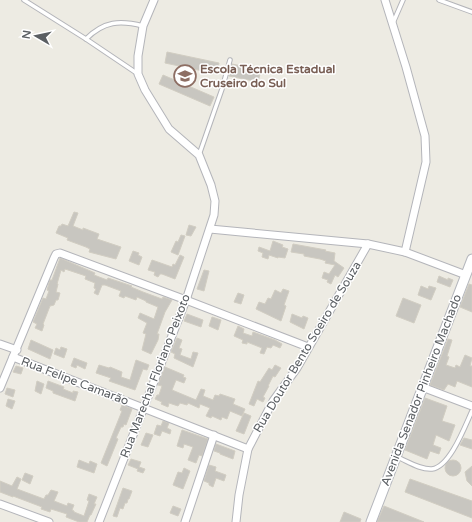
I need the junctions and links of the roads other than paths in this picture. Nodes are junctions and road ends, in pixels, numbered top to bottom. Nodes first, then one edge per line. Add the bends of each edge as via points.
1 (24, 0) edge
2 (154, 0) edge
3 (385, 0) edge
4 (404, 0) edge
5 (439, 0) edge
6 (472, 12) edge
7 (393, 24) junction
8 (143, 26) junction
9 (86, 39) junction
10 (230, 60) dead end
11 (138, 74) junction
12 (198, 155) junction
13 (210, 229) junction
14 (368, 244) junction
15 (405, 252) junction
16 (472, 259) edge
17 (469, 276) edge
18 (186, 300) junction
19 (0, 344) edge
20 (308, 347) junction
21 (17, 350) junction
22 (13, 357) junction
23 (422, 387) junction
24 (0, 388) edge
25 (472, 406) edge
26 (143, 407) junction
27 (472, 411) edge
28 (214, 435) junction
29 (248, 449) junction
30 (396, 456) junction
31 (0, 504) edge
32 (49, 522) edge
33 (99, 522) edge
34 (185, 522) edge
35 (236, 522) edge
36 (371, 522) edge

1 - 9 lane
2 - 8 street
3 - 7 street
4 - 7 lane
5 - 6 lane
7 - 15 street via 425,136 426,162
8 - 9 lane via 116,22 106,25
8 - 11 street
9 - 11 lane
10 - 12 lane
11 - 12 street via 169,128
12 - 13 street, Rua Marechal Floriano Peixoto via 215,201
13 - 14 street
13 - 18 street, Rua Marechal Floriano Peixoto
14 - 15 street
14 - 20 street, Rua Doutor Bento Soeiro de Souza
15 - 17 street
16 - 17 main road, Avenida Senador Pinheiro Machado
17 - 23 main road, Avenida Senador Pinheiro Machado
18 - 20 street
18 - 21 street via 60,253 56,254
18 - 26 street, Rua Marechal Floriano Peixoto
19 - 21 street, Rua Felipe Camarão
20 - 29 street, Rua Doutor Bento Soeiro de Souza via 297,368 273,401
21 - 22 street
22 - 24 street
22 - 26 street, Rua Felipe Camarão
23 - 25 street
23 - 30 main road, Avenida Senador Pinheiro Machado
26 - 28 street, Rua Felipe Camarão
26 - 33 street, Rua Marechal Floriano Peixoto
27 - 30 lane via 453,451 440,467 423,468
28 - 29 street, Rua Felipe Camarão
28 - 34 street
29 - 35 street, Rua Doutor Bento Soeiro de Souza
30 - 36 main road, Avenida Senador Pinheiro Machado
31 - 32 street

